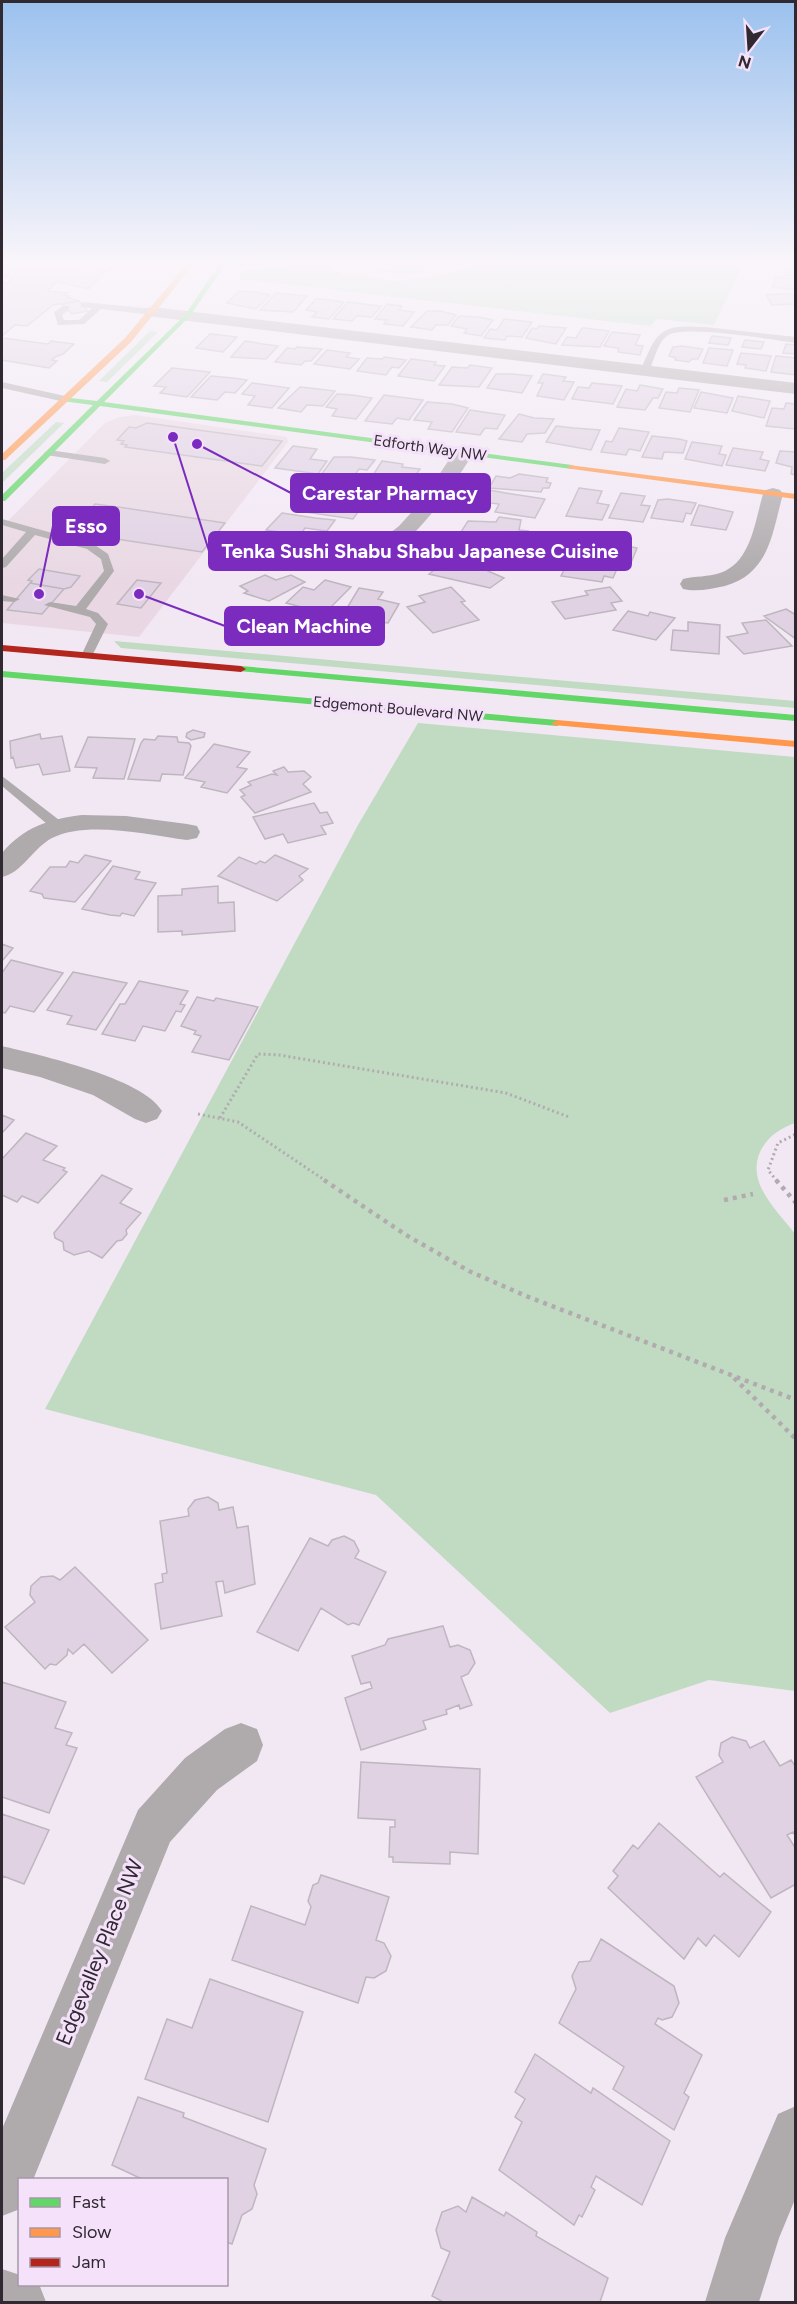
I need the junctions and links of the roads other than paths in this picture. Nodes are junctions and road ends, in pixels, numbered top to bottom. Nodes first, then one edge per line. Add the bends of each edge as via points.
1 (98, 368) edge
2 (135, 368) edge
3 (616, 368) edge
4 (647, 368) edge
5 (645, 371) junction
6 (2, 385) edge
7 (795, 389) edge
8 (2, 394) edge
9 (44, 395) junction
10 (64, 399) junction
11 (99, 404) junction
12 (464, 452) junction
13 (49, 453) junction
14 (2, 458) edge
15 (105, 461) dead end
16 (773, 494) junction
17 (795, 497) edge
18 (2, 499) edge
19 (2, 522) edge
20 (33, 531) junction
21 (379, 553) dead end
22 (2, 565) edge
23 (691, 584) dead end
24 (2, 598) edge
25 (14, 599) dead end
26 (50, 605) dead end
27 (79, 610) junction
28 (6, 648) edge
29 (87, 656) junction
30 (2, 674) edge
31 (795, 718) edge
32 (795, 744) edge
33 (2, 780) edge
34 (58, 826) junction
35 (187, 831) dead end
36 (2, 869) edge
37 (2, 1058) edge
38 (146, 1111) dead end
39 (241, 1745) dead end
40 (795, 2132) edge
41 (2, 2190) edge
42 (2, 2296) edge
43 (19, 2302) edge
44 (732, 2302) edge

1 - 10 street
2 - 11 street
3 - 5 street
4 - 5 lane
5 - 7 street
6 - 9 lane via 32,389
8 - 9 lane
9 - 10 lane
10 - 11 street, Edforth Way NW
10 - 14 street
11 - 12 street, Edforth Way NW
11 - 13 street
12 - 16 street, Edforth Way NW
12 - 21 street via 427,511
13 - 15 lane
13 - 18 street
16 - 17 street, Edforth Way NW
16 - 23 street via 750,566 729,580
19 - 20 lane
20 - 22 lane
20 - 27 lane via 92,547 106,558 109,571
24 - 25 lane
26 - 27 lane
27 - 29 lane via 94,615 102,624
28 - 29 street, Edgemont Boulevard NW
29 - 31 street, Edgemont Boulevard NW
30 - 32 street, Edgemont Boulevard NW
33 - 34 lane
34 - 35 street via 94,822
34 - 36 street via 28,841
37 - 38 street via 45,1067 104,1087
39 - 41 street, Edgevalley Place NW via 201,1774 154,1826
40 - 44 street via 752,2238
42 - 43 street

